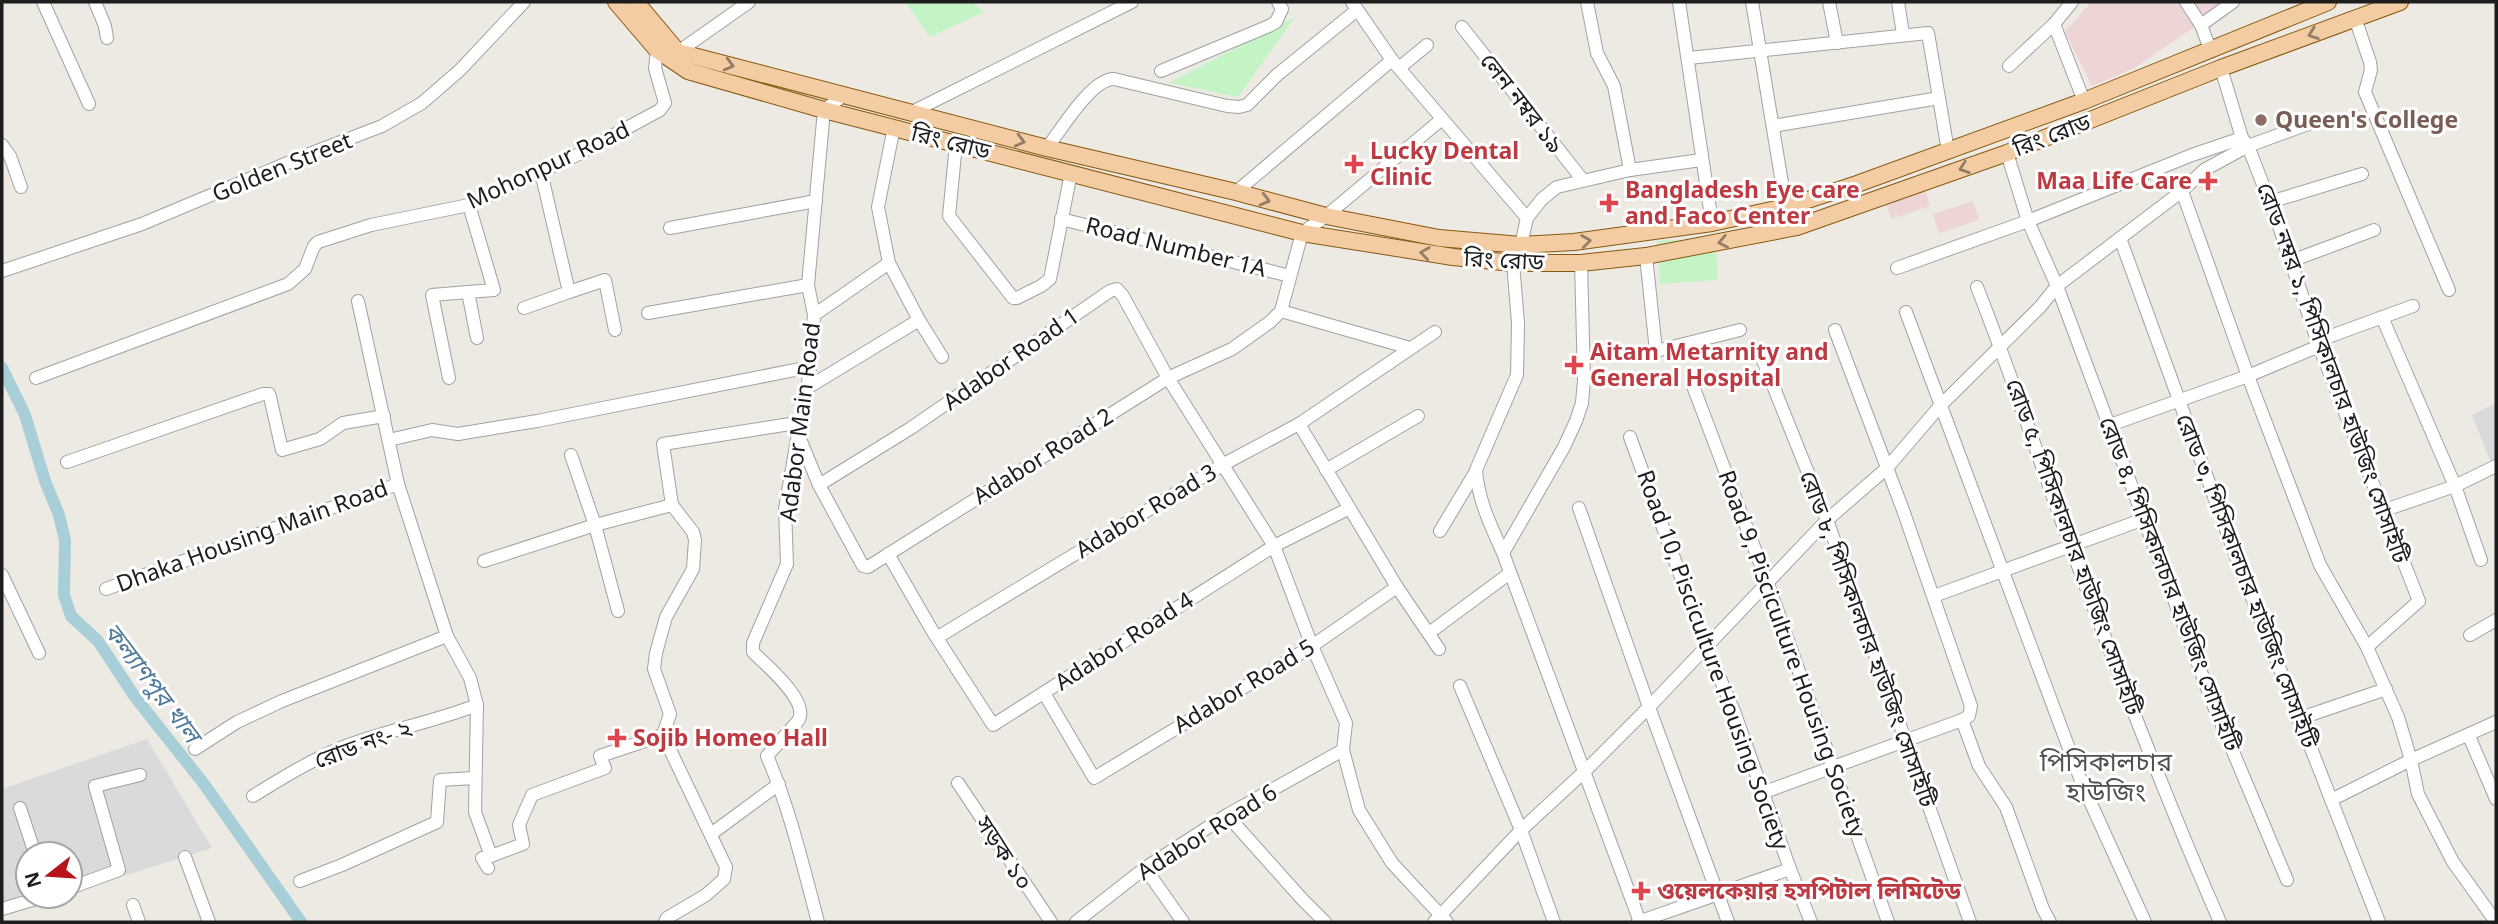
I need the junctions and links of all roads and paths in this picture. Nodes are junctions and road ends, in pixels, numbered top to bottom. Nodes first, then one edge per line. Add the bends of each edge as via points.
1 (43, 2) edge
2 (95, 2) edge
3 (524, 2) edge
4 (617, 2) edge
5 (636, 2) edge
6 (749, 2) edge
7 (1132, 2) edge
8 (1278, 2) edge
9 (1587, 2) edge
10 (1678, 2) edge
11 (1752, 2) edge
12 (1829, 2) edge
13 (1898, 2) edge
14 (2072, 2) edge
15 (2186, 2) edge
16 (2234, 2) edge
17 (2328, 2) edge
18 (2400, 2) edge
19 (1355, 6) edge
20 (730, 7) edge
21 (2355, 18) junction
22 (2054, 24) junction
23 (2201, 25) junction
24 (1462, 27) dead end
25 (1903, 34) junction
26 (107, 38) dead end
27 (1837, 43) junction
28 (1427, 45) dead end
29 (2210, 49) junction
30 (657, 50) junction
31 (678, 52) junction
32 (1760, 52) junction
33 (1689, 58) junction
34 (1396, 64) junction
35 (2009, 66) dead end
36 (2221, 68) junction
37 (1161, 71) dead end
38 (843, 96) junction
39 (1939, 98) junction
40 (2084, 101) junction
41 (89, 104) dead end
42 (824, 110) junction
43 (910, 113) junction
44 (1442, 118) junction
45 (2311, 124) dead end
46 (1773, 126) junction
47 (894, 127) junction
48 (2245, 142) junction
49 (956, 144) junction
50 (2, 145) edge
51 (1047, 149) junction
52 (1948, 151) junction
53 (2007, 153) junction
54 (1701, 160) junction
55 (1630, 170) junction
56 (541, 172) junction
57 (1071, 173) junction
58 (2362, 174) dead end
59 (1583, 179) junction
60 (21, 187) dead end
61 (2182, 191) junction
62 (1236, 192) junction
63 (816, 201) junction
64 (2270, 201) junction
65 (468, 205) junction
66 (1786, 207) junction
67 (1326, 216) junction
68 (1527, 218) junction
69 (1061, 219) junction
70 (2028, 221) junction
71 (1712, 223) junction
72 (670, 228) dead end
73 (2374, 230) dead end
74 (1302, 233) junction
75 (2120, 238) junction
76 (1521, 245) junction
77 (1646, 256) junction
78 (2291, 261) junction
79 (889, 263) junction
80 (1513, 263) junction
81 (1581, 263) junction
82 (1897, 268) dead end
83 (2, 271) edge
84 (1290, 276) junction
85 (808, 285) junction
86 (2057, 286) junction
87 (1977, 287) dead end
88 (2449, 290) dead end
89 (468, 292) junction
90 (569, 292) junction
91 (358, 301) dead end
92 (2413, 306) dead end
93 (524, 308) dead end
94 (1280, 311) junction
95 (1906, 312) dead end
96 (648, 313) dead end
97 (814, 315) junction
98 (2382, 317) junction
99 (919, 320) junction
100 (615, 330) dead end
101 (1740, 330) dead end
102 (1835, 330) dead end
103 (1435, 332) dead end
104 (477, 338) dead end
105 (2318, 343) junction
106 (2000, 346) junction
107 (1410, 348) junction
108 (942, 358) dead end
109 (1762, 358) dead end
110 (810, 367) junction
111 (2248, 376) junction
112 (36, 378) dead end
113 (449, 378) dead end
114 (1168, 378) junction
115 (1693, 386) dead end
116 (807, 388) junction
117 (2178, 400) junction
118 (1940, 406) junction
119 (384, 415) junction
120 (1418, 416) dead end
121 (1299, 424) junction
122 (2110, 425) junction
123 (801, 428) junction
124 (1630, 437) dead end
125 (389, 440) junction
126 (571, 455) dead end
127 (67, 462) dead end
128 (1224, 464) junction
129 (2496, 466) edge
130 (1887, 468) junction
131 (1325, 470) junction
132 (1476, 470) junction
133 (398, 484) junction
134 (819, 485) junction
135 (2455, 486) junction
136 (672, 505) junction
137 (1580, 508) dead end
138 (1348, 509) junction
139 (2382, 511) junction
140 (2144, 519) junction
141 (1827, 520) junction
142 (595, 525) junction
143 (1440, 531) dead end
144 (1275, 546) junction
145 (2071, 546) junction
146 (1503, 553) junction
147 (888, 554) junction
148 (2481, 560) dead end
149 (484, 561) dead end
150 (2001, 570) junction
151 (1510, 573) junction
152 (2, 575) edge
153 (1768, 584) junction
154 (1396, 587) junction
155 (106, 589) dead end
156 (1934, 596) junction
157 (618, 611) dead end
158 (2496, 620) edge
159 (1429, 633) junction
160 (2470, 635) dead end
161 (447, 636) junction
162 (937, 637) junction
163 (1312, 646) junction
164 (1706, 646) junction
165 (2367, 647) junction
166 (1439, 649) dead end
167 (38, 653) dead end
168 (1460, 686) dead end
169 (2386, 688) junction
170 (1044, 693) junction
171 (477, 705) junction
172 (1649, 707) junction
173 (2298, 719) junction
174 (1962, 720) junction
175 (2496, 722) edge
176 (663, 735) junction
177 (2469, 736) junction
178 (1904, 740) junction
179 (195, 749) dead end
180 (1343, 750) junction
181 (2411, 760) junction
182 (1834, 769) junction
183 (1585, 771) junction
184 (140, 775) dead end
185 (475, 778) junction
186 (958, 783) dead end
187 (779, 784) junction
188 (1762, 793) junction
189 (253, 796) dead end
190 (2496, 799) edge
191 (2331, 800) junction
192 (20, 808) dead end
193 (1227, 815) junction
194 (1521, 830) junction
195 (711, 834) junction
196 (30, 840) edge
197 (185, 857) dead end
198 (1145, 868) junction
199 (1790, 869) junction
200 (2287, 880) dead end
201 (300, 881) dead end
202 (84, 883) edge
203 (1717, 894) junction
204 (133, 905) dead end
205 (1440, 920) edge
206 (139, 922) edge
207 (209, 922) edge
208 (664, 922) edge
209 (818, 922) edge
210 (1051, 922) edge
211 (1076, 922) edge
212 (1183, 922) edge
213 (1325, 922) edge
214 (1553, 922) edge
215 (1639, 922) edge
216 (1728, 922) edge
217 (1811, 922) edge
218 (1888, 922) edge
219 (1970, 922) edge
220 (2050, 922) edge
221 (2145, 922) edge
222 (2220, 922) edge
223 (2379, 922) edge
224 (2496, 922) edge

1 - 41 street
2 - 26 street
3 - 83 street, Golden Street via 422,103 382,126 142,224
4 - 30 main road, রিং রোড
5 - 31 main road
6 - 20 street
7 - 43 street
8 - 37 street via 1282,9 1276,22
9 - 55 street via 1597,53 1614,86
10 - 33 street
11 - 32 street
12 - 27 street
13 - 25 street
14 - 22 street
15 - 23 street
16 - 23 street
17 - 29 main road, রিং রোড
18 - 21 main road, রিং রোড
19 - 34 street
19 - 51 street via 1247,105 1227,106 1106,79
20 - 31 street
21 -> 36 main road, রিং রোড
21 - 88 street via 2370,62 2365,92
22 - 35 street
22 - 40 street
23 - 29 street
24 - 59 street, লেন নম্বর ১৯
25 - 27 street
25 - 39 street via 1928,33
27 - 32 street
28 - 34 street
29 - 40 main road, রিং রোড
30 - 42 main road, রিং রোড via 688,71
30 - 56 street, Mohonpur Road via 656,68 665,103 660,110
31 -> 38 main road, রিং রোড
32 - 33 street
32 - 46 street
33 - 54 street
34 - 44 street
34 - 62 street
36 - 48 street, রোড নম্বর ১, পিসিকালচার হাউজিং সোসাইটি
36 - 53 main road, রিং রোড
38 - 42 street
38 - 43 main road, রিং রোড
39 - 46 street
39 - 52 street
40 - 52 main road, রিং রোড
42 - 47 main road, রিং রোড
42 - 63 street, Adabor Main Road
43 -> 51 main road, রিং রোড
44 - 67 street
44 - 68 street
45 - 48 street
46 - 66 street
47 - 49 main road, রিং রোড
47 - 79 street via 878,207
48 - 61 street
48 - 64 street, রোড নম্বর ১, পিসিকালচার হাউজিং সোসাইটি
48 - 70 street via 2192,155
49 - 57 main road, রিং রোড
49 - 69 street via 949,216 1013,298 1050,279
50 - 60 street
51 - 62 main road, রিং রোড
52 - 66 main road, রিং রোড
53 - 70 street, রোড ৪, পিসিকালচার হাউজিং সোসাইটি
53 -> 77 main road, রিং রোড via 1797,227
54 - 55 street
54 - 71 street
55 - 59 street
56 - 65 street, Mohonpur Road
56 - 90 street
57 - 69 street
57 - 74 main road, রিং রোড
58 - 64 street
59 - 68 street via 1557,187
61 - 75 street
61 - 111 street
62 -> 67 main road, রিং রোড
63 - 72 street
63 - 85 street, Adabor Main Road
64 - 78 street, রোড নম্বর ১, পিসিকালচার হাউজিং সোসাইটি
65 - 89 street via 494,290
65 - 112 street, Mohonpur Road via 371,225 318,242 305,269 288,284
66 - 71 main road, রিং রোড
67 - 74 street
67 - 76 main road, রিং রোড via 1439,238
68 - 76 street
69 - 84 street, Road Number 1A
70 - 82 street
70 - 86 street, রোড ৪, পিসিকালচার হাউজিং সোসাইটি
76 -> 71 main road, রিং রোড
73 - 78 street
80 -> 74 main road, রিং রোড
74 - 84 street
75 - 86 street
75 - 117 street, রোড ৩, পিসিকালচার হাউজিং সোসাইটি
77 - 81 main road, রিং রোড
77 - 101 street via 1656,351
78 - 105 street, রোড নম্বর ১, পিসিকালচার হাউজিং সোসাইটি
79 - 97 street
79 - 99 street
80 - 81 main road, রিং রোড
80 - 132 street via 1517,375
81 - 146 street via 1584,380 1576,422
84 - 94 street
85 - 96 street
85 - 97 street, Adabor Main Road
86 - 106 street
86 - 122 street, রোড ৪, পিসিকালচার হাউজিং সোসাইটি
87 - 106 street, রোড ৫, পিসিকালচার হাউজিং সোসাইটি
89 - 104 street
89 - 113 street via 432,295
90 - 93 street
90 - 100 street via 604,280
91 - 119 street
92 - 98 street
94 - 107 street, Road Number 1A
94 - 114 street, Adabor Road 2 via 1232,349
95 - 118 street
97 - 110 street, Adabor Main Road
98 - 105 street
98 - 135 street
99 - 108 street
99 - 116 street
102 - 130 street
103 - 107 street, Adabor Road 3
105 - 111 street
105 - 139 street, রোড নম্বর ১, পিসিকালচার হাউজিং সোসাইটি
106 - 118 street
106 - 145 street, রোড ৫, পিসিকালচার হাউজিং সোসাইটি
107 - 121 street, Adabor Road 3
109 - 141 street, রোড ৮, পিসিকালচার হাউজিং সোসাইটি
110 - 116 street, Adabor Main Road
110 - 125 street via 537,421 458,434 432,430
111 - 117 street
111 - 165 street via 2320,565
114 - 128 street
114 - 134 street, Adabor Road 1 via 1123,296 1117,289 1110,291 911,428
114 - 147 street, Adabor Road 2
115 - 153 street, Road 9, Pisciculture Housing Society
116 - 123 street, Adabor Main Road
117 - 122 street
117 - 173 street, রোড ৩, পিসিকালচার হাউজিং সোসাইটি
118 - 130 street
118 - 150 street
119 - 125 street
119 - 127 street via 344,423 320,439 282,450 269,394 263,394
120 - 131 street
121 - 128 street, Adabor Road 3
121 - 131 street
122 - 140 street, রোড ৪, পিসিকালচার হাউজিং সোসাইটি
123 - 134 street, Adabor Road 2
123 - 136 street via 663,444
123 - 187 street, Adabor Main Road via 785,509 787,564 752,652 779,678 801,709 802,716 767,756
124 - 164 street, Road 10, Pisciculture Housing Society
125 - 133 street
126 - 142 street
128 - 144 street
128 - 162 street, Adabor Road 3
129 - 135 street
130 - 141 street
130 - 156 street
131 - 138 street
132 - 143 street
132 - 146 street via 1484,508
133 - 155 street, Dhaka Housing Main Road
133 - 161 street
134 - 147 street, Adabor Road 2 via 865,568
135 - 139 street
135 - 148 street
136 - 142 street
136 - 176 street via 695,540 693,569 666,617 656,653 654,669 670,714
137 - 172 street
138 - 144 street, Adabor Road 4
138 - 154 street
139 - 165 street, রোড নম্বর ১, পিসিকালচার হাউজিং সোসাইটি via 2419,601
140 - 145 street
140 - 200 street, রোড ৪, পিসিকালচার হাউজিং সোসাইটি via 2213,704
141 - 153 street
141 - 178 street, রোড ৮, পিসিকালচার হাউজিং সোসাইটি
142 - 149 street
142 - 157 street
144 - 163 street
144 - 170 street, Adabor Road 4
145 - 150 street
145 - 222 street, রোড ৫, পিসিকালচার হাউজিং সোসাইটি
146 - 151 street
147 - 162 street
150 - 156 street
150 - 221 street via 2083,786
151 - 159 street
151 - 183 street
152 - 167 street
153 - 164 street
153 - 182 street, Road 9, Pisciculture Housing Society
154 - 159 street
154 - 163 street, Adabor Road 5
156 - 174 street via 1971,706 1969,716
158 - 160 street
159 - 166 street
161 - 171 street via 470,678
161 - 179 street via 282,701
162 - 170 street, Adabor Road 4 via 993,725
163 - 170 street, Adabor Road 5 via 1094,778
163 - 180 street via 1346,723
164 - 172 street
164 - 188 street, Road 10, Pisciculture Housing Society
165 - 169 street
168 - 194 street
169 - 173 street
169 - 181 street
171 - 185 street
171 - 189 street, রোড নং- ২ via 345,747
172 - 183 street
172 - 203 street
173 - 191 street, রোড ৩, পিসিকালচার হাউজিং সোসাইটি
174 - 178 street
174 - 220 street via 1979,766 2006,807
175 - 177 street
176 - 185 street via 600,756 605,768 532,795 519,825 523,844 489,862 475,812
176 - 195 street
177 - 181 street
177 - 190 street
178 - 182 street
178 - 219 street, রোড ৮, পিসিকালচার হাউজিং সোসাইটি
180 - 193 street, Adabor Road 6
180 - 205 street via 1359,810 1392,863
181 - 191 street
181 - 224 street via 2418,794 2453,862
182 - 188 street
182 - 218 street, Road 9, Pisciculture Housing Society
183 - 194 street
183 - 215 street
184 - 202 street via 95,786 119,870
185 - 201 street via 440,780 437,821
186 - 210 street, সড়ক ১০
187 - 195 street
187 - 209 street, Adabor Main Road
188 - 199 street, Road 10, Pisciculture Housing Society
191 - 223 street, রোড ৩, পিসিকালচার হাউজিং সোসাইটি
192 - 196 street
193 - 198 street, Adabor Road 6
193 - 213 street
194 - 205 street
194 - 214 street
195 - 208 street via 726,867 724,880
197 - 207 street
198 - 211 street, Adabor Road 6
198 - 212 street
199 - 203 street
199 - 217 street, Road 10, Pisciculture Housing Society
203 - 215 street
203 - 216 street
204 - 206 street

